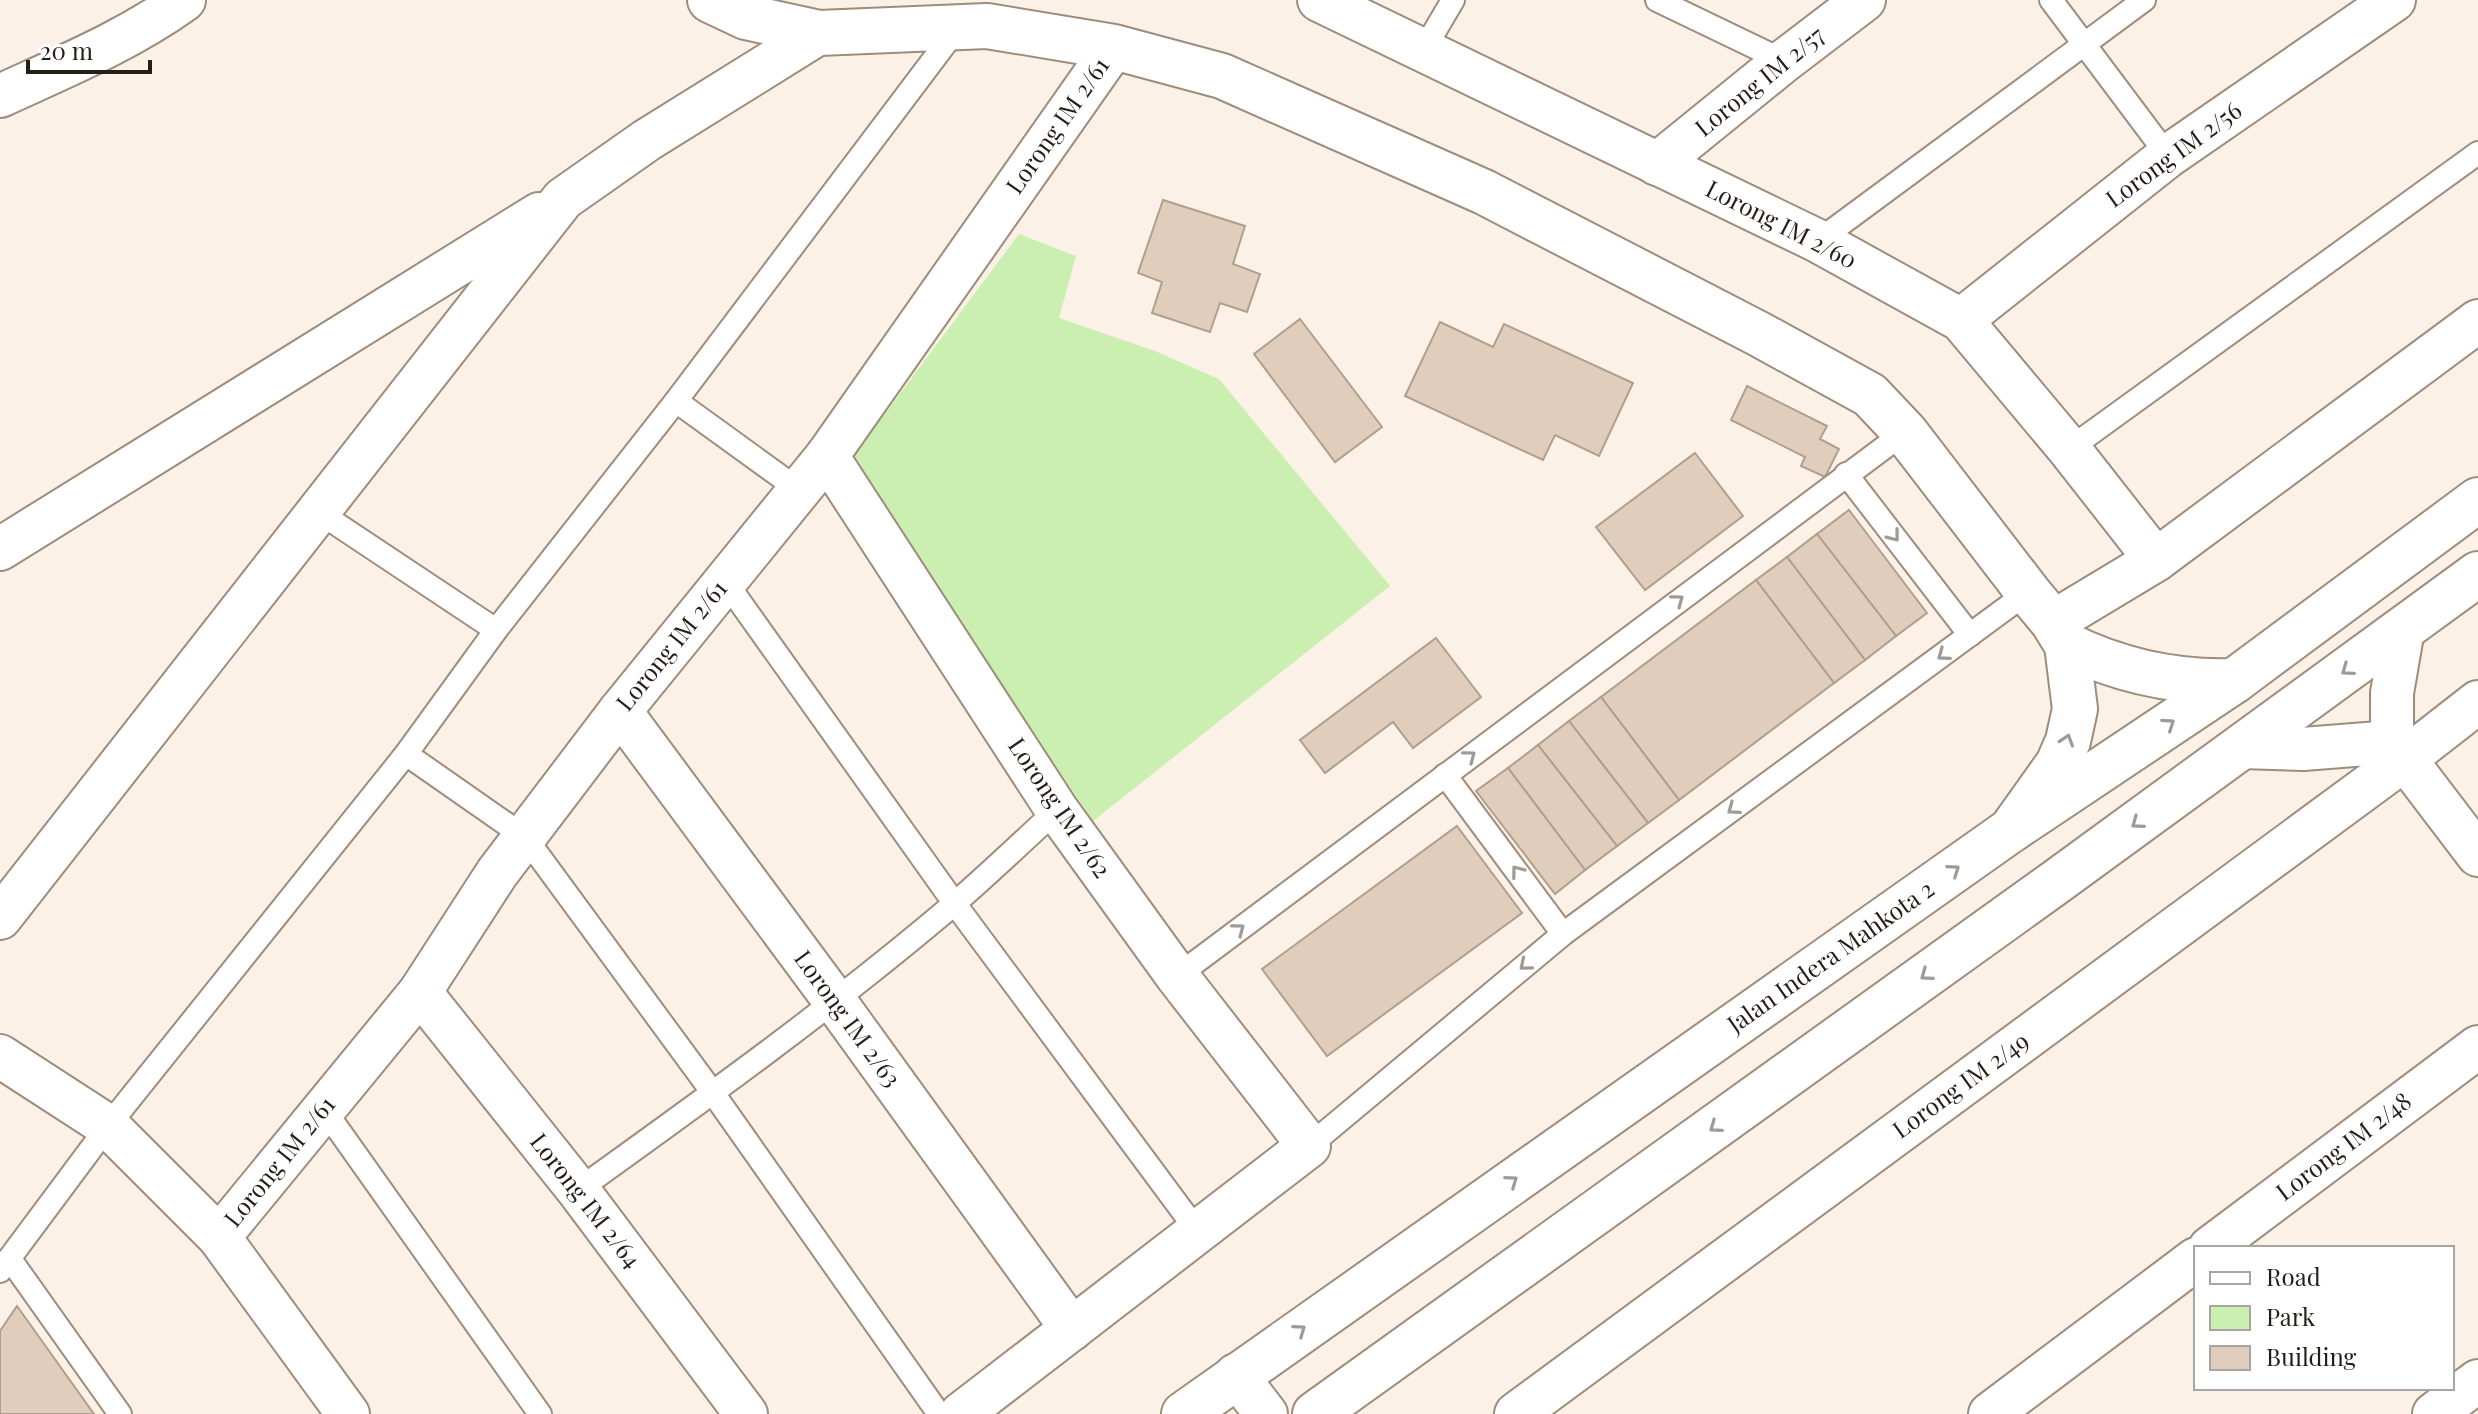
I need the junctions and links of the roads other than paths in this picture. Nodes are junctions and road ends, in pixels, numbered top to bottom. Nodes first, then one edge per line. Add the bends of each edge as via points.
1 (710, 0) edge
2 (1319, 0) edge
3 (1453, 0) edge
4 (1657, 0) edge
5 (1864, 0) edge
6 (2051, 0) edge
7 (2144, 0) edge
8 (2394, 0) edge
9 (167, 5) edge
10 (967, 13) edge
11 (819, 33) junction
12 (2083, 44) junction
13 (1114, 47) junction
14 (1423, 51) junction
15 (1784, 61) junction
16 (3, 86) edge
17 (2478, 153) edge
18 (2168, 156) junction
19 (1657, 164) junction
20 (563, 199) junction
21 (1818, 241) junction
22 (1961, 320) junction
23 (2478, 321) edge
24 (676, 401) junction
25 (1905, 432) junction
26 (2069, 449) junction
27 (827, 456) junction
28 (1846, 474) junction
29 (799, 490) junction
30 (2478, 500) edge
31 (317, 511) junction
32 (0, 549) edge
33 (2156, 560) junction
34 (2478, 574) edge
35 (725, 581) junction
36 (2050, 620) junction
37 (2403, 629) junction
38 (496, 630) junction
39 (1970, 635) junction
40 (2234, 681) junction
41 (2478, 702) edge
42 (620, 711) junction
43 (2241, 747) junction
44 (2398, 750) junction
45 (406, 754) junction
46 (1445, 775) junction
47 (1057, 810) junction
48 (2011, 830) junction
49 (525, 837) junction
50 (2478, 855) edge
51 (955, 904) junction
52 (0, 918) edge
53 (1563, 934) junction
54 (1177, 976) junction
55 (420, 992) junction
56 (834, 1000) junction
57 (2478, 1047) edge
58 (0, 1056) edge
59 (713, 1093) junction
60 (323, 1108) junction
61 (108, 1126) junction
62 (1309, 1146) junction
63 (578, 1190) junction
64 (1198, 1232) junction
65 (219, 1237) junction
66 (2213, 1246) edge
67 (2194, 1261) edge
68 (5, 1265) edge
69 (1072, 1329) junction
70 (1236, 1375) junction
71 (120, 1414) edge
72 (348, 1414) edge
73 (540, 1414) edge
74 (746, 1414) edge
75 (939, 1414) edge
76 (961, 1414) edge
77 (1184, 1414) edge
78 (1266, 1414) edge
79 (1315, 1414) edge
80 (1516, 1414) edge
81 (1990, 1414) edge

1 - 11 street via 746,17
2 - 14 street, Lorong IM 2/60
3 - 14 lane
4 - 15 lane
5 - 15 street, Lorong IM 2/57
6 - 12 lane
7 - 12 lane
8 - 18 street, Lorong IM 2/56
9 - 16 street via 97,53
10 - 11 street
10 - 13 street via 987,26
10 - 24 lane
11 - 20 street
12 - 18 lane
12 - 21 lane
13 - 25 street via 1222,76 1484,192 1870,395
13 - 27 street, Lorong IM 2/61
14 - 19 street, Lorong IM 2/60
15 - 19 street, Lorong IM 2/57
17 - 26 lane
18 - 22 street, Lorong IM 2/56
19 - 21 street, Lorong IM 2/60
20 - 31 street
20 - 32 street
21 - 22 street, Lorong IM 2/60
22 - 26 street, Lorong IM 2/60
23 - 33 street
24 - 29 lane
24 - 38 lane
25 - 28 lane
25 - 36 street
26 - 33 street, Lorong IM 2/60
27 - 29 street, Lorong IM 2/61
27 - 47 street, Lorong IM 2/62
28 -> 39 lane
46 -> 28 lane
29 - 35 street, Lorong IM 2/61
30 - 40 street, Jalan Indera Mahkota 2
31 - 38 lane
31 - 52 street
33 - 36 street
34 - 37 street
35 - 42 street, Lorong IM 2/61
35 - 51 lane
36 - 39 lane
36 - 40 street via 2090,656 2170,679
48 -> 36 street via 2058,764 2075,709
37 -> 43 street
37 - 44 street via 2392,693
38 - 45 lane
39 -> 53 lane
48 -> 40 street, Jalan Indera Mahkota 2
41 - 44 street, Lorong IM 2/49
42 - 49 street, Lorong IM 2/61
42 - 56 street, Lorong IM 2/63
43 - 44 street
43 -> 79 street
44 - 50 street
44 - 80 street, Lorong IM 2/49
45 - 49 lane
45 - 61 lane
53 -> 46 lane
54 -> 46 lane
47 - 51 lane
47 - 54 street, Lorong IM 2/62
70 -> 48 street, Jalan Indera Mahkota 2
49 - 55 street, Lorong IM 2/61
49 - 59 lane
51 - 56 lane
51 - 64 lane
53 -> 62 lane
54 - 62 street, Lorong IM 2/62
55 - 60 street, Lorong IM 2/61
55 - 63 street, Lorong IM 2/64
56 - 59 lane
56 - 69 street, Lorong IM 2/63
57 - 66 street, Lorong IM 2/48
58 - 61 street
59 - 63 lane
59 - 75 lane
60 - 65 street, Lorong IM 2/61
60 - 73 lane
61 - 65 street
61 - 68 lane
62 - 64 street
63 - 74 street, Lorong IM 2/64
64 - 69 street
65 - 72 street
67 - 81 street
68 - 71 lane
69 - 76 street
70 - 77 street, Jalan Indera Mahkota 2
70 - 78 street

